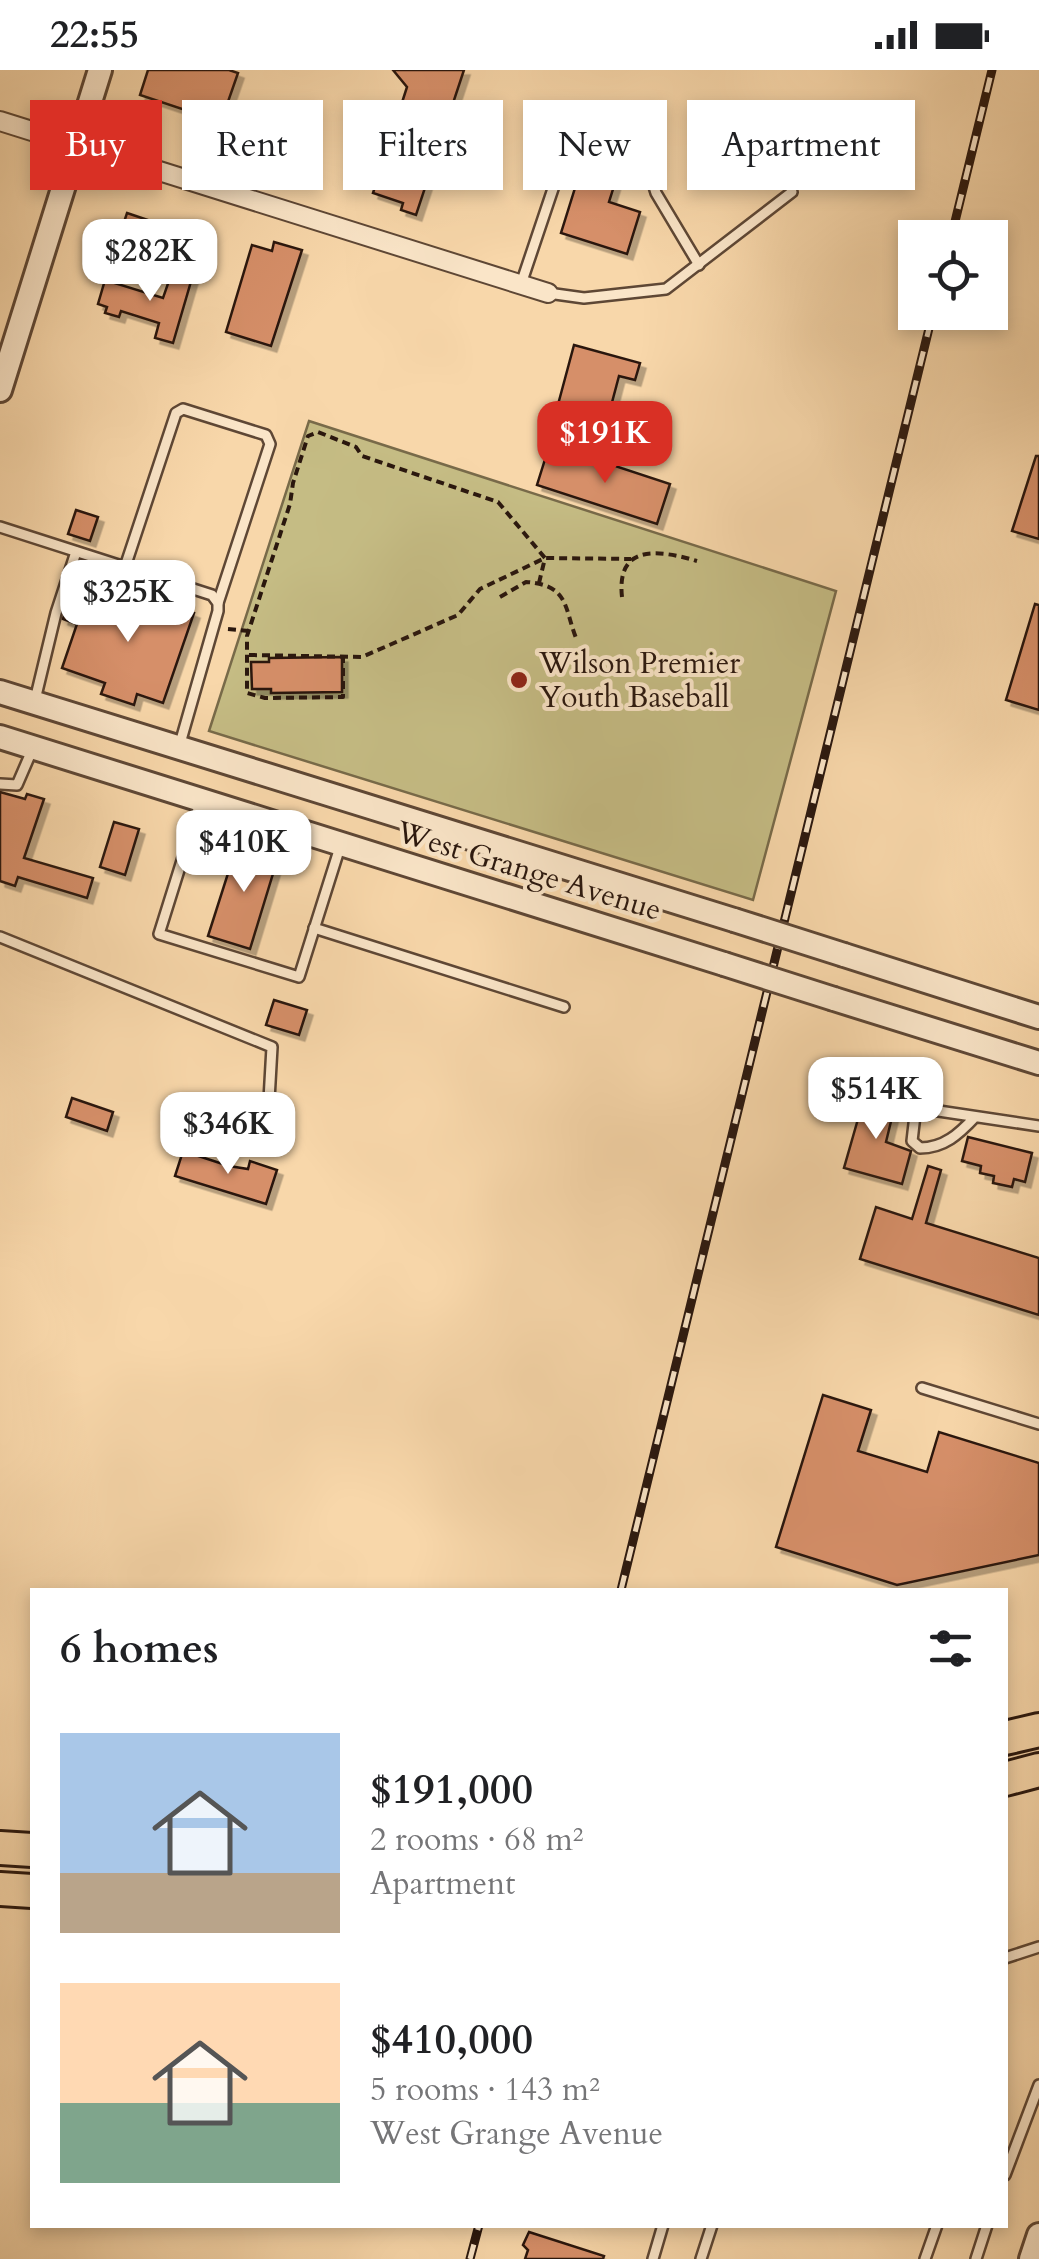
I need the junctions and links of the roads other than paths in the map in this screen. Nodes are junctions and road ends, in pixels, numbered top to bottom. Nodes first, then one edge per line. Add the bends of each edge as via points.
1 (100, 70) edge
2 (90, 100) edge
3 (0, 121) edge
4 (30, 130) edge
5 (162, 171) edge
6 (62, 190) edge
7 (792, 192) dead end
8 (698, 265) junction
9 (521, 284) junction
10 (548, 293) joint
11 (0, 390) edge
12 (0, 527) edge
13 (76, 552) junction
14 (125, 567) junction
15 (218, 602) junction
16 (0, 692) edge
17 (34, 703) junction
18 (82, 718) junction
19 (0, 736) edge
20 (34, 747) junction
21 (179, 747) junction
22 (69, 758) junction
23 (0, 784) edge
24 (201, 800) junction
25 (354, 802) junction
26 (341, 844) junction
27 (314, 928) junction
28 (0, 937) edge
29 (564, 1007) dead end
30 (1039, 1017) edge
31 (1039, 1063) edge
32 (975, 1117) junction
33 (1039, 1126) edge
34 (267, 1135) dead end
35 (922, 1388) dead end
36 (1039, 1424) edge
37 (1039, 1730) edge
38 (1008, 1737) edge
39 (1039, 1770) edge
40 (1008, 1778) edge
41 (0, 1848) edge
42 (30, 1850) edge
43 (0, 1889) edge
44 (30, 1891) edge
45 (1039, 1947) edge
46 (1008, 1957) edge
47 (1039, 2085) edge
48 (1008, 2167) edge
49 (662, 2228) edge
50 (711, 2228) edge
51 (936, 2228) edge
52 (986, 2228) edge
53 (1039, 2236) edge
54 (652, 2259) edge
55 (702, 2259) edge
56 (926, 2259) edge
57 (976, 2259) edge
58 (1031, 2259) edge

1 - 2 street
3 - 4 street
5 - 9 street
6 - 11 street
7 - 8 lane
8 - 9 lane via 650,174 612,144 581,139 562,162
8 - 10 lane via 666,290 584,298
9 - 10 street
12 - 13 lane
13 - 14 lane
13 - 17 lane
14 - 15 lane via 212,594
14 - 15 lane via 176,413 183,408 266,435 270,444
15 - 21 lane
16 - 17 street, West Grange Avenue
17 - 18 street, West Grange Avenue
18 - 21 street, West Grange Avenue
18 - 22 street
19 - 20 street, West Grange Avenue
20 - 22 street, West Grange Avenue
20 - 23 lane via 17,785
21 - 25 street, West Grange Avenue
22 - 24 street, West Grange Avenue
24 - 26 street, West Grange Avenue
24 - 27 lane via 160,934 298,977
25 - 26 street
25 - 30 street, West Grange Avenue, bridge
26 - 27 lane
26 - 31 street, West Grange Avenue, bridge
27 - 29 lane
28 - 34 lane via 272,1048
32 - 32 lane via 923,1111 915,1115 912,1141 920,1148 937,1146
32 - 33 lane
35 - 36 lane
37 - 38 highway
39 - 40 highway
41 - 42 highway
43 - 44 highway
45 - 46 lane
47 - 48 lane
49 - 54 lane
50 - 55 lane
51 - 56 lane
52 - 57 lane
53 - 58 street

